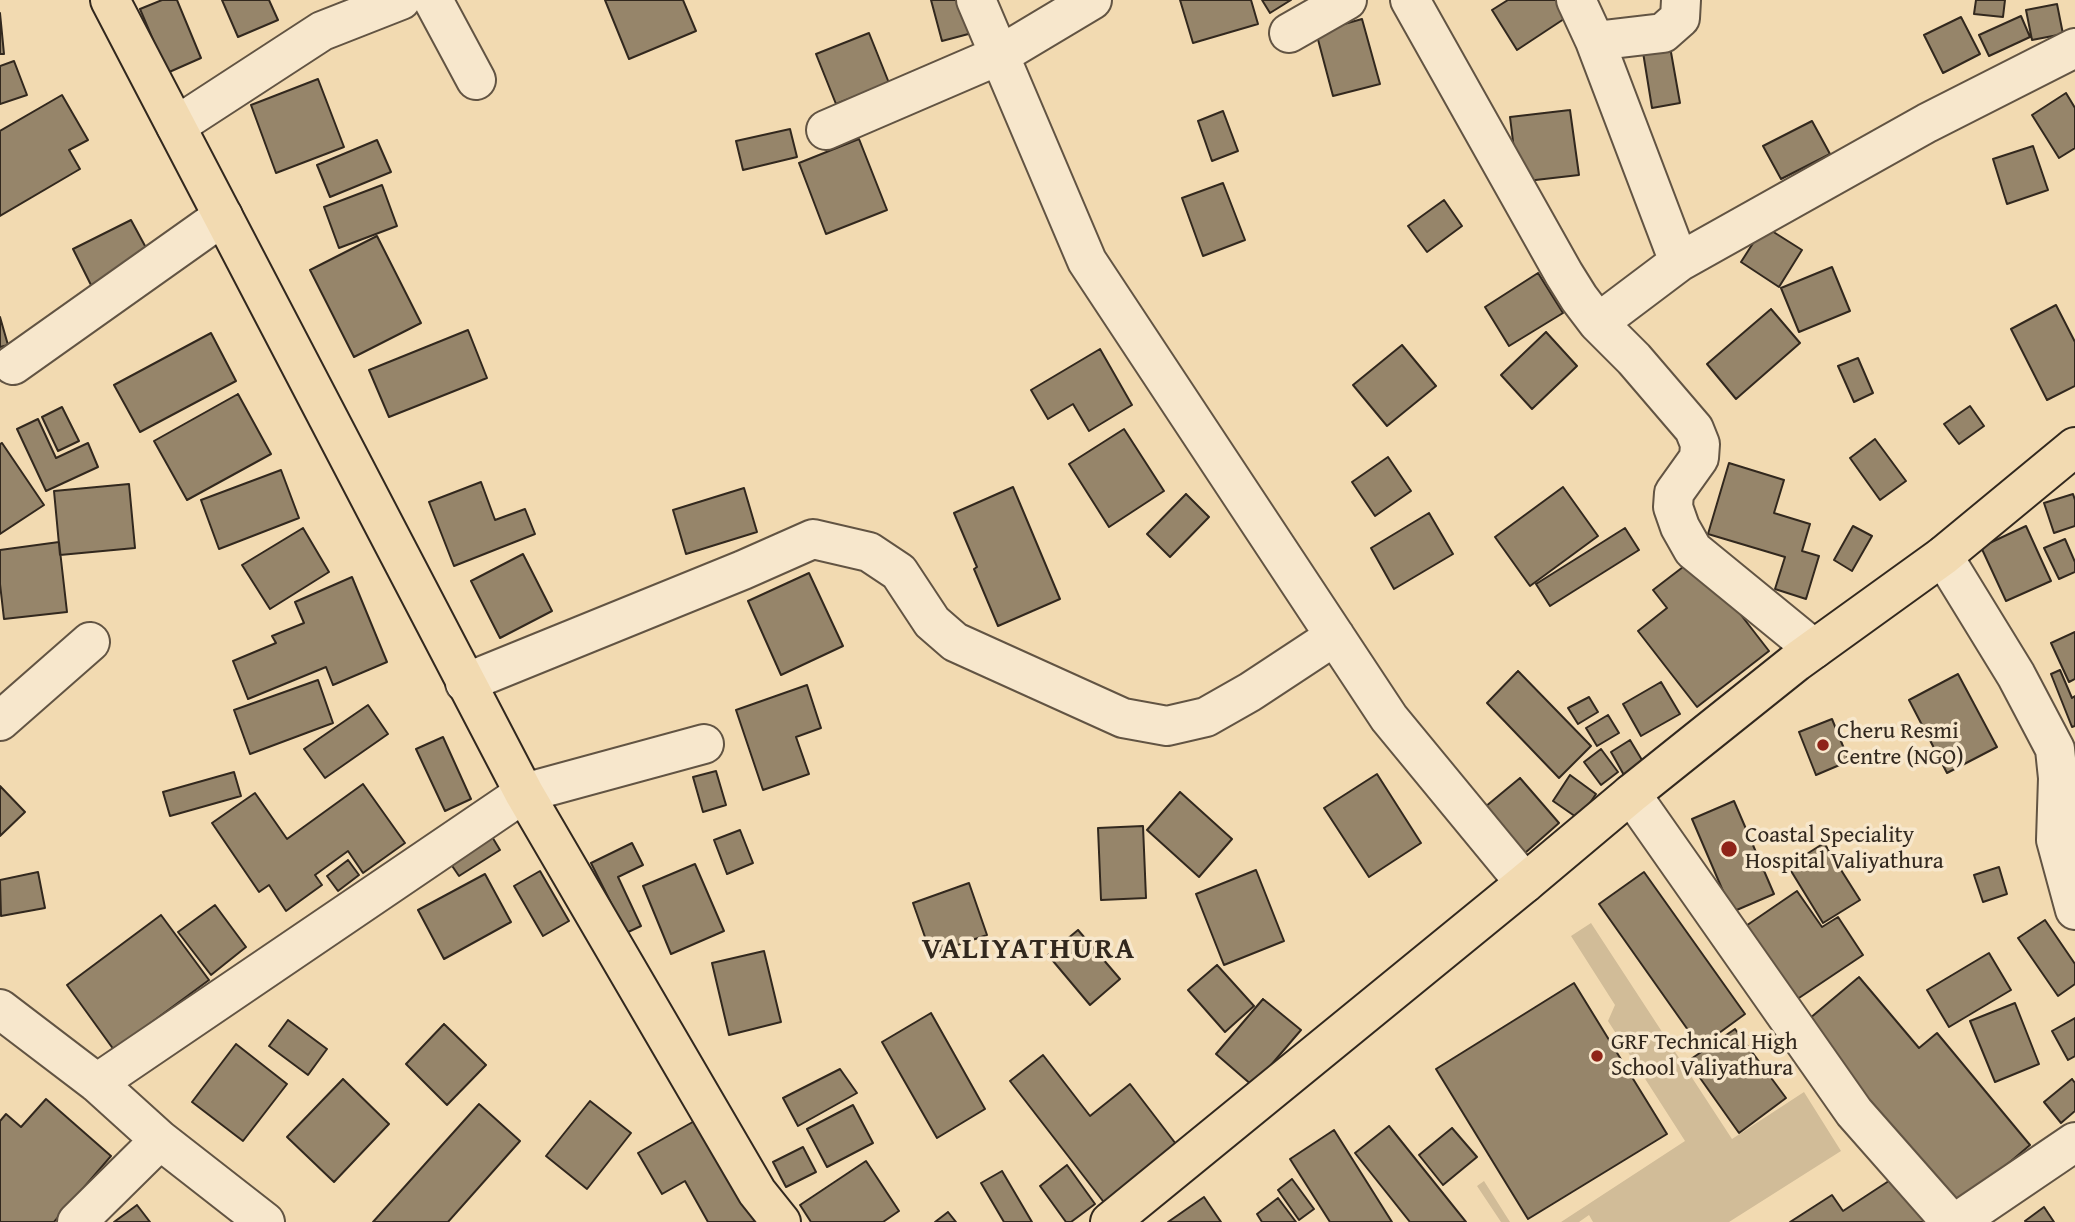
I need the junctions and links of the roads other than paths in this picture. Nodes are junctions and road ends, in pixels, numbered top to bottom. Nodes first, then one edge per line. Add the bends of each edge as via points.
1 (110, 0) edge
2 (401, 0) edge
3 (433, 0) edge
4 (976, 0) edge
5 (1092, 0) edge
6 (1347, 0) edge
7 (1410, 0) edge
8 (1576, 0) edge
9 (1681, 0) edge
10 (1289, 33) dead end
11 (1595, 41) junction
12 (2075, 48) edge
13 (1000, 55) junction
14 (476, 80) dead end
15 (176, 126) junction
16 (826, 130) dead end
17 (223, 216) junction
18 (1679, 262) junction
19 (1598, 323) junction
20 (13, 365) dead end
21 (2073, 452) edge
22 (1943, 556) junction
23 (1335, 636) junction
24 (90, 642) dead end
25 (1814, 649) junction
26 (465, 682) junction
27 (0, 721) edge
28 (704, 744) dead end
29 (524, 793) junction
30 (1631, 794) junction
31 (1525, 883) junction
32 (2075, 910) edge
33 (0, 1009) edge
34 (97, 1083) junction
35 (160, 1140) junction
36 (2075, 1142) edge
37 (77, 1222) edge
38 (265, 1222) edge
39 (781, 1222) edge
40 (1110, 1222) edge
41 (1951, 1222) edge
42 (1957, 1222) edge

1 - 15 main road
2 - 15 street via 321,31
3 - 14 street
4 - 13 street
5 - 13 street
6 - 10 street
7 - 19 street via 1564,274
8 - 11 street
9 - 11 street via 1680,18 1663,33
11 - 18 street
12 - 18 street via 1927,123
13 - 16 street
13 - 23 street via 1087,261
15 - 17 main road
17 - 20 street
17 - 26 main road
18 - 19 street
19 - 25 street via 1694,429 1699,458 1674,494 1673,506 1693,550
21 - 22 main road
22 - 25 main road
22 - 32 street via 2017,675 2054,748 2056,839
23 - 26 street via 1206,717 1167,726 1123,718 955,642 932,622 899,572 869,552 813,539
23 - 31 street via 1389,718
24 - 27 street
25 - 30 main road
26 - 29 main road
28 - 29 street
29 - 34 street
29 - 39 main road via 757,1192
30 - 31 main road
30 - 41 street via 1854,1112
31 - 40 main road
33 - 34 street
34 - 35 street
35 - 37 street
35 - 38 street
36 - 42 street

